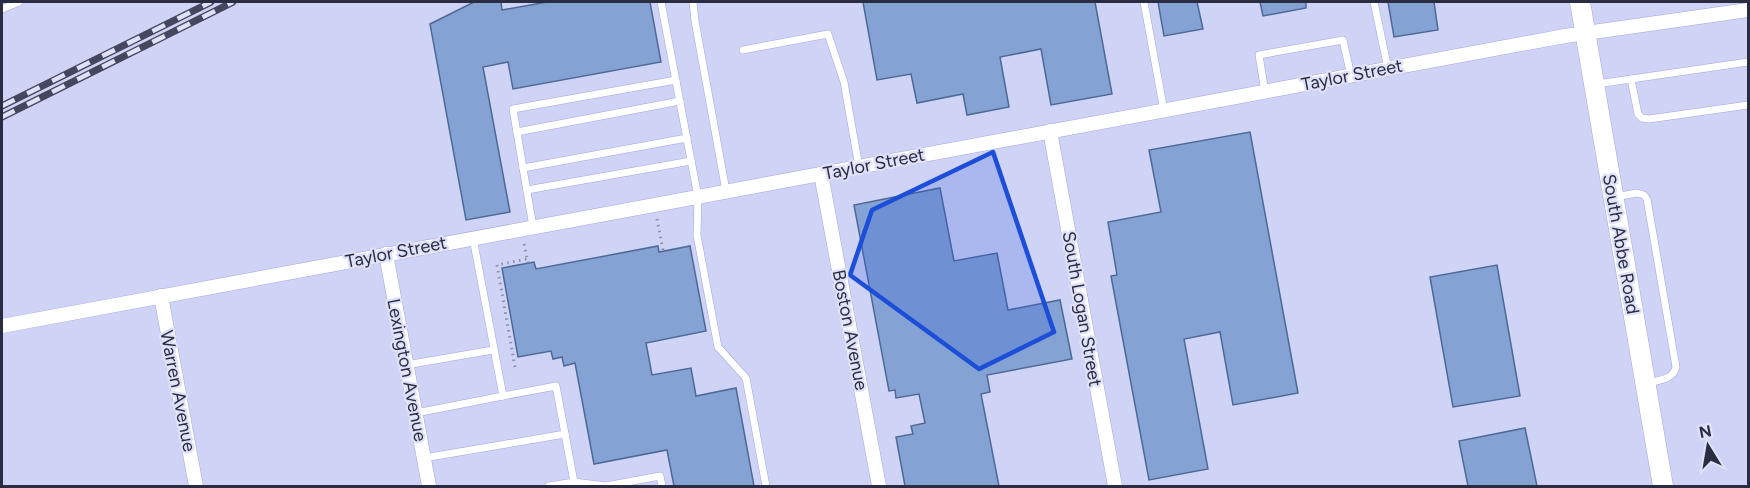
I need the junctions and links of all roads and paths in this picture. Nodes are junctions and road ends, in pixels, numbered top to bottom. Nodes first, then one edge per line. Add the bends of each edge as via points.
1 (19, 2) edge
2 (661, 2) edge
3 (693, 2) edge
4 (1144, 2) edge
5 (1374, 2) edge
6 (1580, 2) edge
7 (2, 9) edge
8 (1749, 10) edge
9 (1585, 32) junction
10 (742, 50) dead end
11 (1749, 62) edge
12 (1388, 69) junction
13 (1351, 76) junction
14 (1631, 79) junction
15 (676, 80) junction
16 (1594, 84) junction
17 (1265, 92) junction
18 (680, 101) junction
19 (1749, 105) edge
20 (1164, 111) junction
21 (517, 132) junction
22 (1050, 132) junction
23 (687, 138) junction
24 (692, 161) junction
25 (859, 167) junction
26 (523, 168) junction
27 (821, 174) junction
28 (527, 190) junction
29 (726, 191) junction
30 (698, 197) junction
31 (1613, 197) junction
32 (657, 219) dead end
33 (533, 227) junction
34 (473, 238) junction
35 (524, 244) dead end
36 (663, 250) dead end
37 (386, 254) junction
38 (161, 296) junction
39 (2, 326) edge
40 (494, 350) junction
41 (406, 365) junction
42 (515, 367) dead end
43 (1645, 383) junction
44 (503, 396) junction
45 (415, 413) junction
46 (565, 435) junction
47 (424, 458) junction
48 (574, 482) junction
49 (196, 486) edge
50 (429, 486) edge
51 (549, 486) edge
52 (606, 486) edge
53 (662, 486) edge
54 (766, 486) edge
55 (879, 486) edge
56 (1115, 486) edge
57 (1663, 486) edge

1 - 7 lane
2 - 15 lane
3 - 29 lane
4 - 20 lane
5 - 12 lane
6 - 9 street, South Abbe Road
8 - 9 street, Taylor Street
9 - 12 street, Taylor Street
9 - 16 street, South Abbe Road
10 - 25 lane via 828,34 844,82
11 - 14 lane
12 - 13 street, Taylor Street
13 - 17 street, Taylor Street
13 - 17 lane via 1343,40 1259,55
14 - 16 lane
14 - 19 lane via 1642,118
15 - 18 lane
15 - 21 lane via 513,109
16 - 31 street, South Abbe Road
17 - 20 street, Taylor Street
18 - 21 lane
18 - 23 lane
20 - 22 street, Taylor Street
21 - 26 lane
22 - 25 street, Taylor Street
22 - 56 street, South Logan Street
23 - 24 lane
23 - 26 lane
24 - 28 lane
24 - 30 lane
25 - 27 street, Taylor Street
26 - 28 lane
27 - 29 street, Taylor Street
27 - 55 street, Boston Avenue
28 - 33 lane
29 - 30 street, Taylor Street
30 - 33 street, Taylor Street
30 - 54 lane via 697,235 718,347 746,378
31 - 43 street, South Abbe Road
31 - 43 lane via 1637,193 1647,199 1673,348 1675,373
32 - 36 path
33 - 34 street, Taylor Street
34 - 37 street, Taylor Street
34 - 40 lane
35 - 42 path via 527,261 497,265
37 - 38 street, Taylor Street
37 - 41 street, Lexington Avenue
38 - 39 street, Taylor Street
38 - 49 street, Warren Avenue
40 - 41 lane
40 - 44 lane
41 - 45 street, Lexington Avenue
43 - 57 street, South Abbe Road
44 - 45 lane
44 - 46 lane via 556,386
45 - 47 street, Lexington Avenue
46 - 47 lane
46 - 48 lane
47 - 50 street, Lexington Avenue
48 - 51 lane
48 - 52 lane
52 - 53 lane via 660,476

